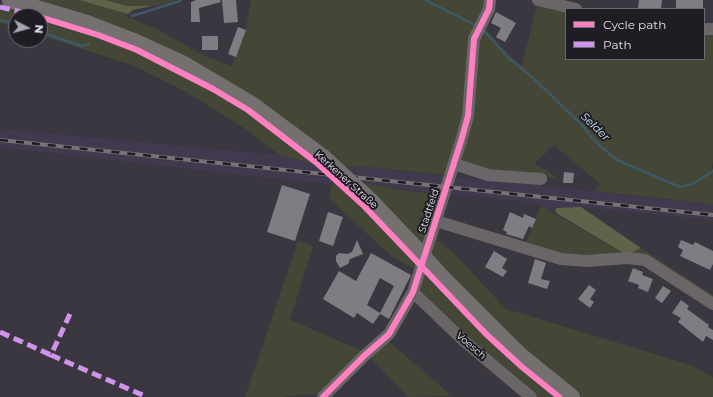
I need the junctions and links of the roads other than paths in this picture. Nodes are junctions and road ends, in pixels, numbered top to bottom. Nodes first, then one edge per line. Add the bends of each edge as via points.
1 (10, 0) edge
2 (500, 0) edge
3 (538, 0) edge
4 (490, 5) edge
5 (572, 8) edge
6 (454, 164) junction
7 (542, 179) dead end
8 (436, 221) junction
9 (413, 292) junction
10 (713, 304) edge
11 (323, 397) edge
12 (531, 397) edge
13 (572, 397) edge

1 - 13 main road, Kerkener Straße, bridge via 87,23 136,42 182,63 253,105 323,157 371,201 519,354
2 - 4 street, Stadtfeld
3 - 5 street
4 - 6 street, Stadtfeld via 474,39 468,116
6 - 7 street via 488,175
6 - 8 street, Stadtfeld
8 - 9 street, Stadtfeld
8 - 10 street, Stadtfeld via 561,259 645,260
9 - 11 street, Stadtfeld via 389,334
9 - 12 street, Voesch via 464,341

